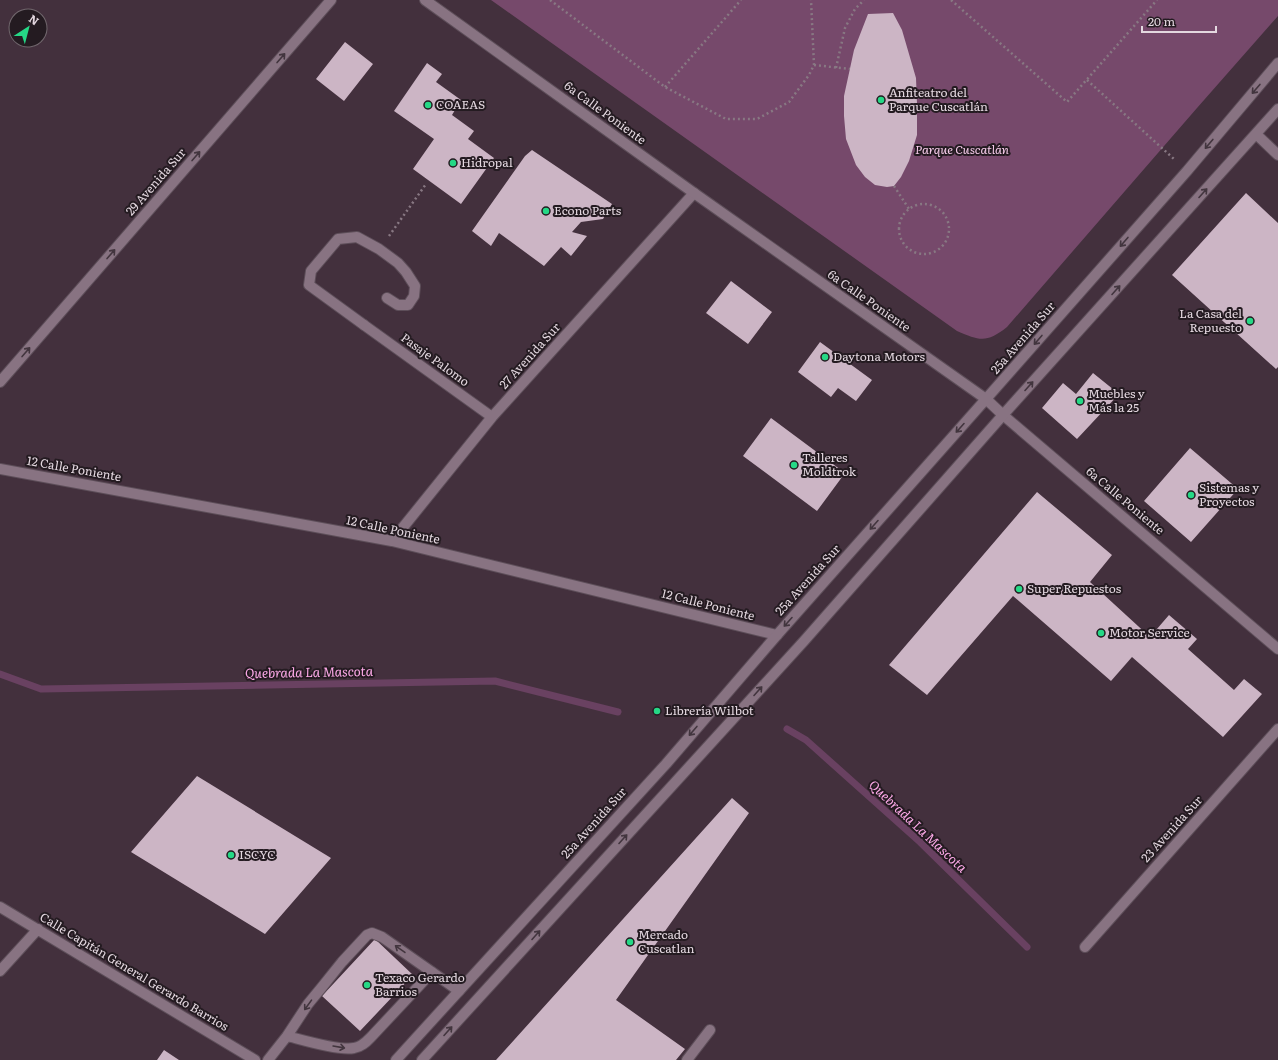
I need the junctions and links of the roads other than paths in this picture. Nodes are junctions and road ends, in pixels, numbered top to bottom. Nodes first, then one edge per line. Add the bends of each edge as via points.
1 (331, 0) edge
2 (425, 0) edge
3 (1278, 63) edge
4 (1278, 109) edge
5 (1256, 134) junction
6 (1278, 155) edge
7 (694, 193) junction
8 (387, 298) dead end
9 (0, 382) edge
10 (986, 399) junction
11 (1003, 415) junction
12 (492, 417) junction
13 (0, 469) edge
14 (392, 541) junction
15 (776, 635) junction
16 (1278, 649) edge
17 (1278, 729) edge
18 (0, 907) edge
19 (38, 929) junction
20 (1085, 947) dead end
21 (0, 971) edge
22 (432, 972) junction
23 (459, 991) junction
24 (710, 1030) dead end
25 (287, 1036) junction
26 (255, 1060) edge
27 (268, 1060) edge
28 (396, 1060) edge
29 (422, 1060) edge
30 (687, 1060) edge

9 -> 1 street, 29 Avenida Sur
2 - 7 street, 6a Calle Poniente
3 -> 10 street, 25a Avenida Sur via 1187,171
4 - 5 street
5 - 6 street
11 -> 5 street
7 - 10 street, 6a Calle Poniente
7 - 12 street, 27 Avenida Sur
8 - 12 street, Pasaje Palomo via 398,305 408,304 414,296 415,286 402,267 379,249 357,237 338,239 311,271 309,285
10 - 11 street, 6a Calle Poniente
10 -> 15 street, 25a Avenida Sur
11 - 16 street, 6a Calle Poniente
29 -> 11 street via 804,641
12 - 14 street, 27 Avenida Sur
13 - 14 street, 12 Calle Poniente
14 - 15 street, 12 Calle Poniente
15 -> 23 street, 25a Avenida Sur via 666,764
17 - 20 street, 23 Avenida Sur
18 - 19 street, Calle Capitán General Gerardo Barrios
19 - 21 street
19 - 26 street, Calle Capitán General Gerardo Barrios
22 - 23 street
25 -> 22 street via 343,1049 355,1048 364,1044
22 -> 25 street via 382,937 372,933 367,935 317,993
23 - 28 street, 25a Avenida Sur
24 - 30 street
25 - 27 street

